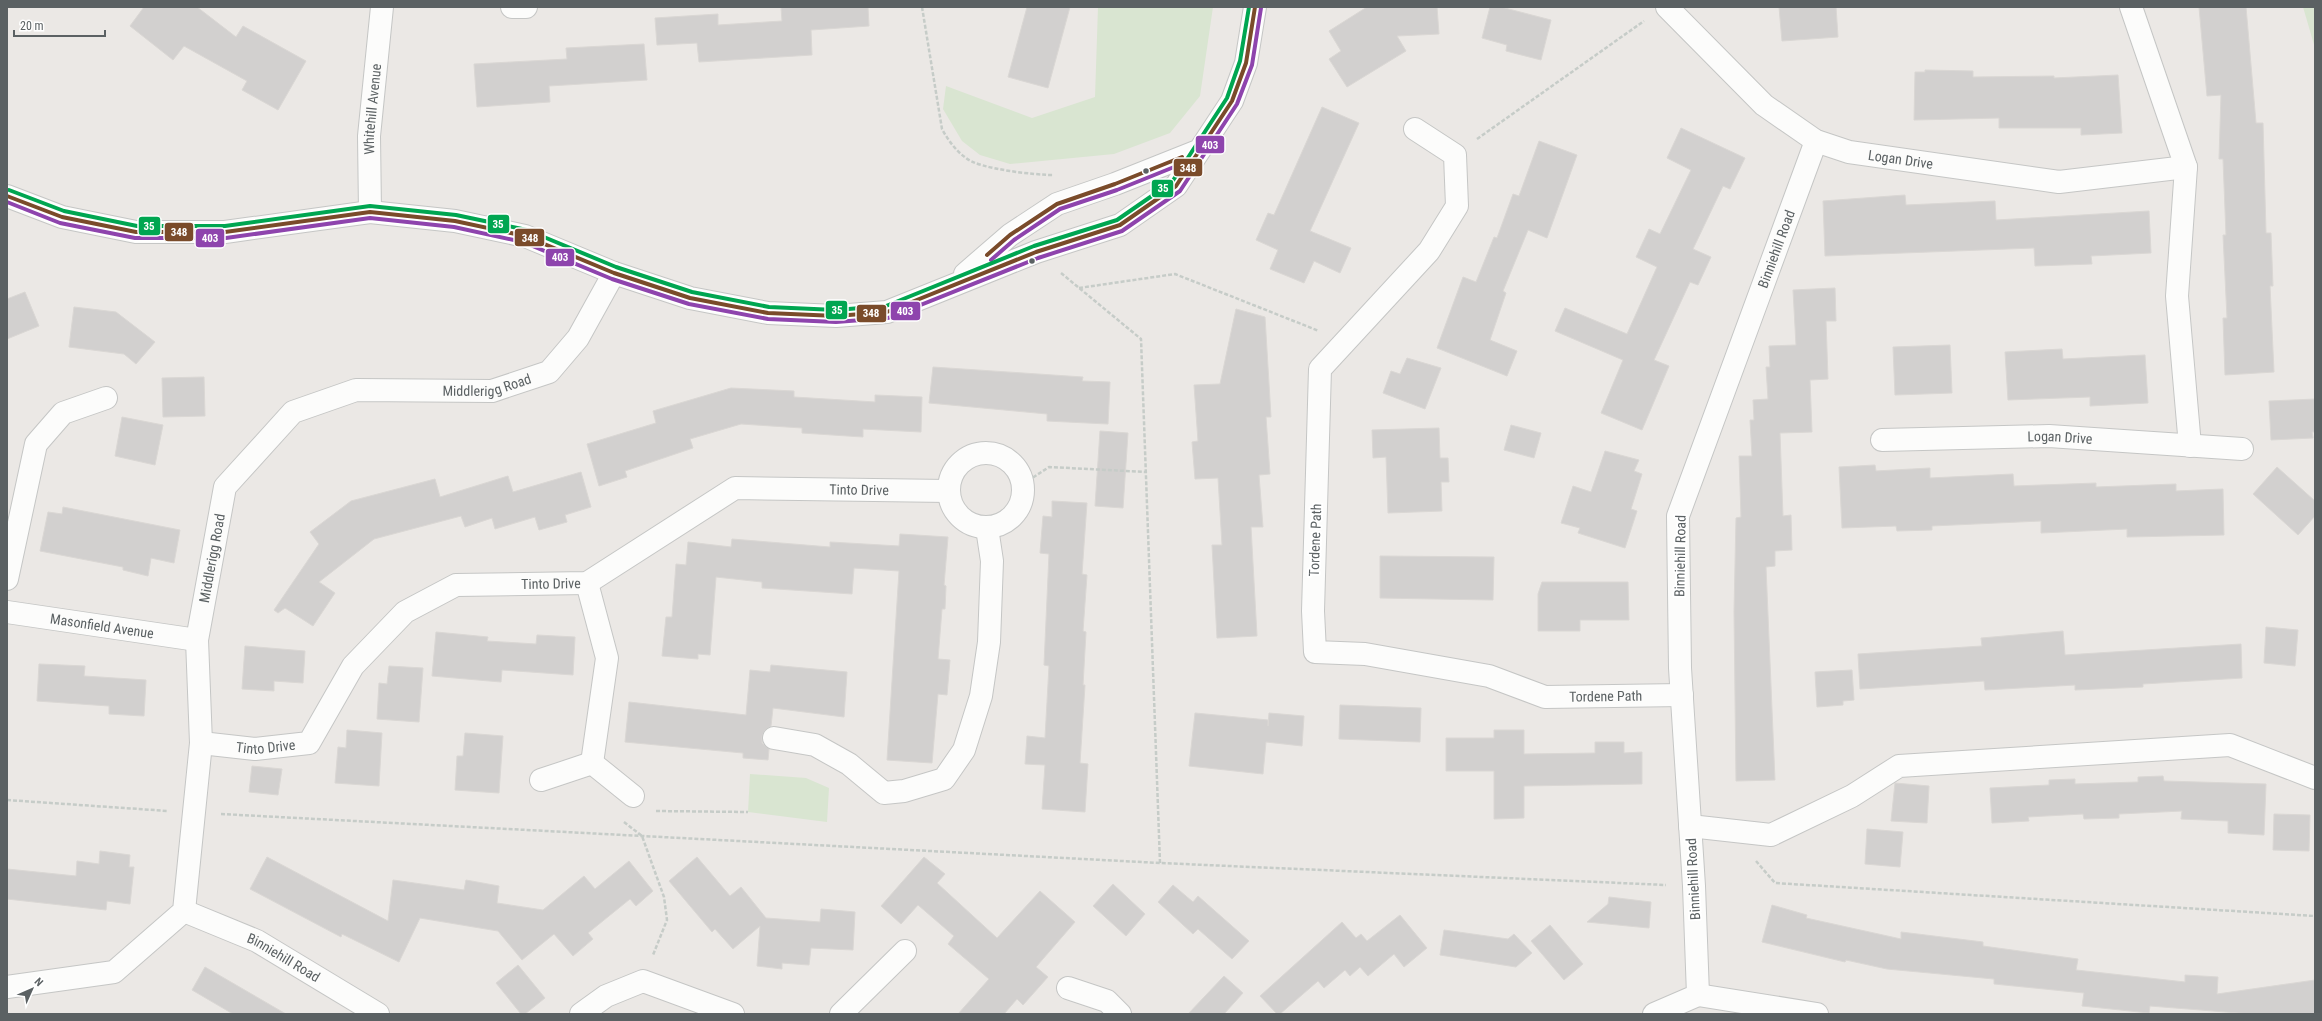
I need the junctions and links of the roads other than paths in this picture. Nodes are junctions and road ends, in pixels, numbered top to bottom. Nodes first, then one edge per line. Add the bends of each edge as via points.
1 (382, 7) edge
2 (512, 7) edge
3 (526, 7) edge
4 (1255, 7) edge
5 (1667, 7) edge
6 (2131, 7) edge
7 (1415, 129) dead end
8 (1816, 141) junction
9 (1198, 151) junction
10 (2186, 167) junction
11 (7, 196) edge
12 (370, 212) junction
13 (614, 273) junction
14 (954, 284) junction
15 (106, 398) dead end
16 (1882, 440) dead end
17 (2190, 446) junction
18 (2242, 449) dead end
19 (948, 491) junction
20 (987, 528) junction
21 (7, 579) edge
22 (587, 583) junction
23 (7, 612) edge
24 (197, 640) junction
25 (1682, 695) junction
26 (774, 738) dead end
27 (201, 743) junction
28 (592, 763) junction
29 (2315, 778) edge
30 (541, 780) dead end
31 (633, 796) road end
32 (1690, 826) junction
33 (184, 911) junction
34 (905, 951) dead end
35 (7, 987) edge
36 (1068, 988) dead end
37 (1698, 994) junction
38 (378, 1014) edge
39 (581, 1014) edge
40 (733, 1014) edge
41 (841, 1014) edge
42 (1120, 1014) edge
43 (1654, 1014) edge
44 (1817, 1014) edge

1 - 12 street, Whitehill Avenue via 369,136
2 - 3 street
4 - 9 street via 1246,63 1232,101
5 - 8 street, Logan Drive via 1764,105
6 - 10 street
7 - 25 street, Tordene Path via 1455,155 1457,206 1429,251 1320,369 1313,611 1315,652 1365,654 1489,676 1545,697
8 - 10 street, Logan Drive via 1849,152 2059,182
8 - 25 street, Binniehill Road via 1678,516
9 - 14 street via 1057,204 1010,235
9 - 14 street via 1176,186 1120,225 1036,252
10 - 17 street via 2177,296
11 - 12 street via 62,217 136,232 225,232
12 - 13 street via 455,221 525,236
13 - 14 street via 690,298 768,313 836,316 887,312
13 - 24 street, Middlerigg Road via 578,338 549,372 492,391 356,390 293,412 224,487
15 - 21 street via 64,414 36,444
16 - 17 street, Logan Drive via 2049,436
17 - 18 street, Logan Drive
19 - 20 street via 952,505 960,517 973,525
19 - 20 street via 951,476 960,462 974,454 990,452 1006,458 1017,469 1023,484 1022,500 1015,514 1002,524
19 - 22 street, Tinto Drive via 735,488
20 - 26 street via 992,568 989,642 981,696 964,750 944,779 904,791 884,793 850,764 815,745
22 - 27 street, Tinto Drive via 456,585 405,612 352,666 309,743 255,749
22 - 28 street via 607,658
23 - 24 street, Masonfield Avenue
24 - 27 street, Middlerigg Road
25 - 32 street, Binniehill Road
27 - 33 street, Middlerigg Road
28 - 30 street
28 - 31 street
29 - 32 street via 2230,745 1899,766 1852,796 1771,834
32 - 37 street, Binniehill Road
33 - 35 street via 114,972
33 - 38 street, Binniehill Road via 257,941
34 - 41 street
36 - 42 street via 1106,1001
37 - 43 street
37 - 44 street
39 - 40 street via 606,996 643,981

